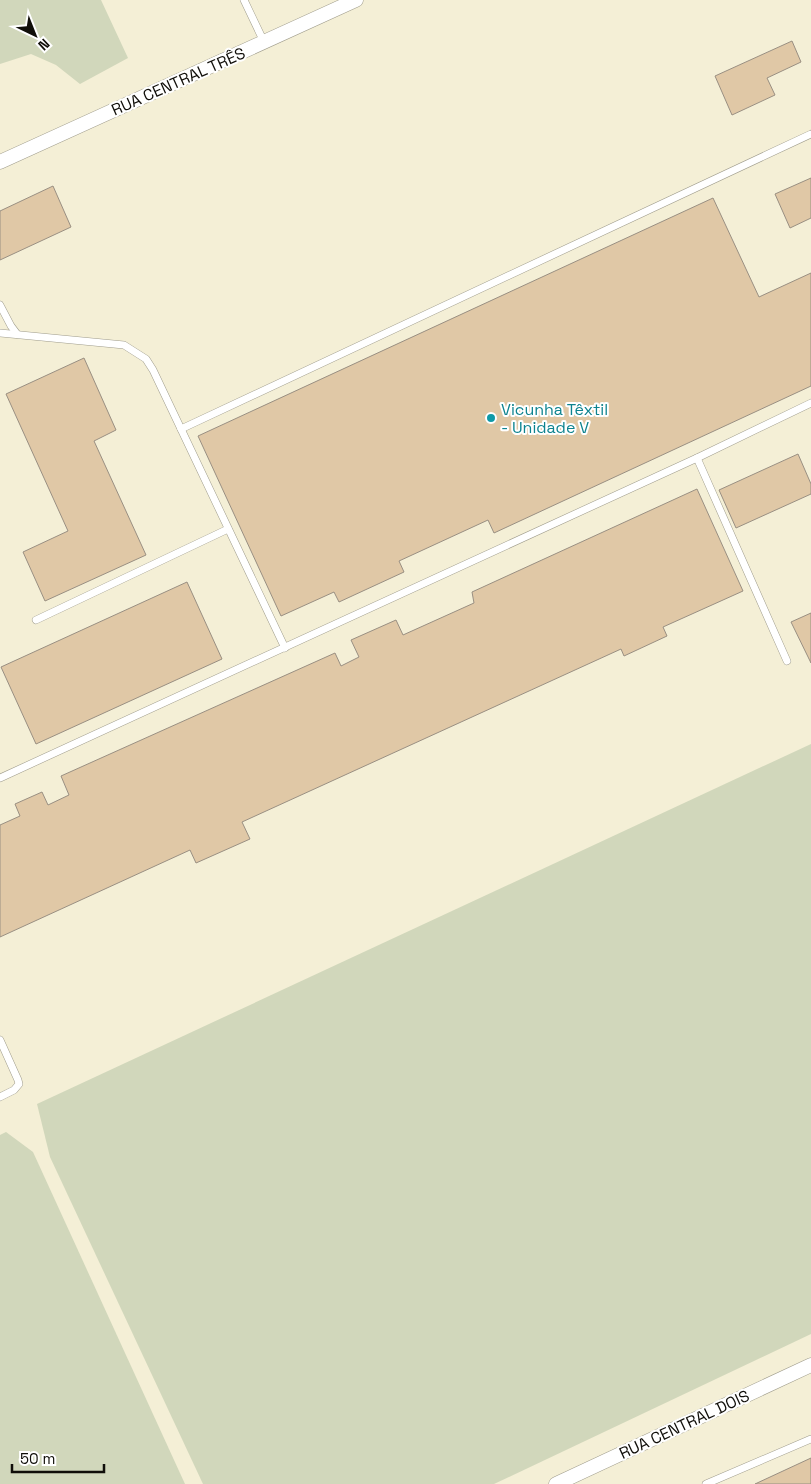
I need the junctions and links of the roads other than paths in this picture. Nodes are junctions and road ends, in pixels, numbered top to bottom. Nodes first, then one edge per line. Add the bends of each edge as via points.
1 (244, 0) edge
2 (356, 0) edge
3 (264, 42) junction
4 (811, 134) edge
5 (0, 162) edge
6 (0, 305) edge
7 (0, 333) edge
8 (17, 334) junction
9 (811, 403) edge
10 (181, 429) junction
11 (697, 458) junction
12 (228, 529) junction
13 (36, 620) dead end
14 (285, 648) junction
15 (787, 661) dead end
16 (0, 778) edge
17 (0, 1040) edge
18 (0, 1097) edge
19 (811, 1364) edge
20 (811, 1439) edge
21 (556, 1484) edge
22 (706, 1484) edge

1 - 3 lane
2 - 3 street, RUA CENTRAL TRÊS
3 - 5 street, RUA CENTRAL TRÊS
4 - 10 lane
6 - 8 lane
7 - 8 lane
8 - 10 lane via 124,345 138,352 153,370
9 - 11 lane
10 - 12 lane
11 - 14 lane
11 - 15 lane
12 - 13 lane
12 - 14 lane
14 - 16 lane
17 - 18 lane via 19,1084
19 - 21 street, RUA CENTRAL DOIS
20 - 22 lane

